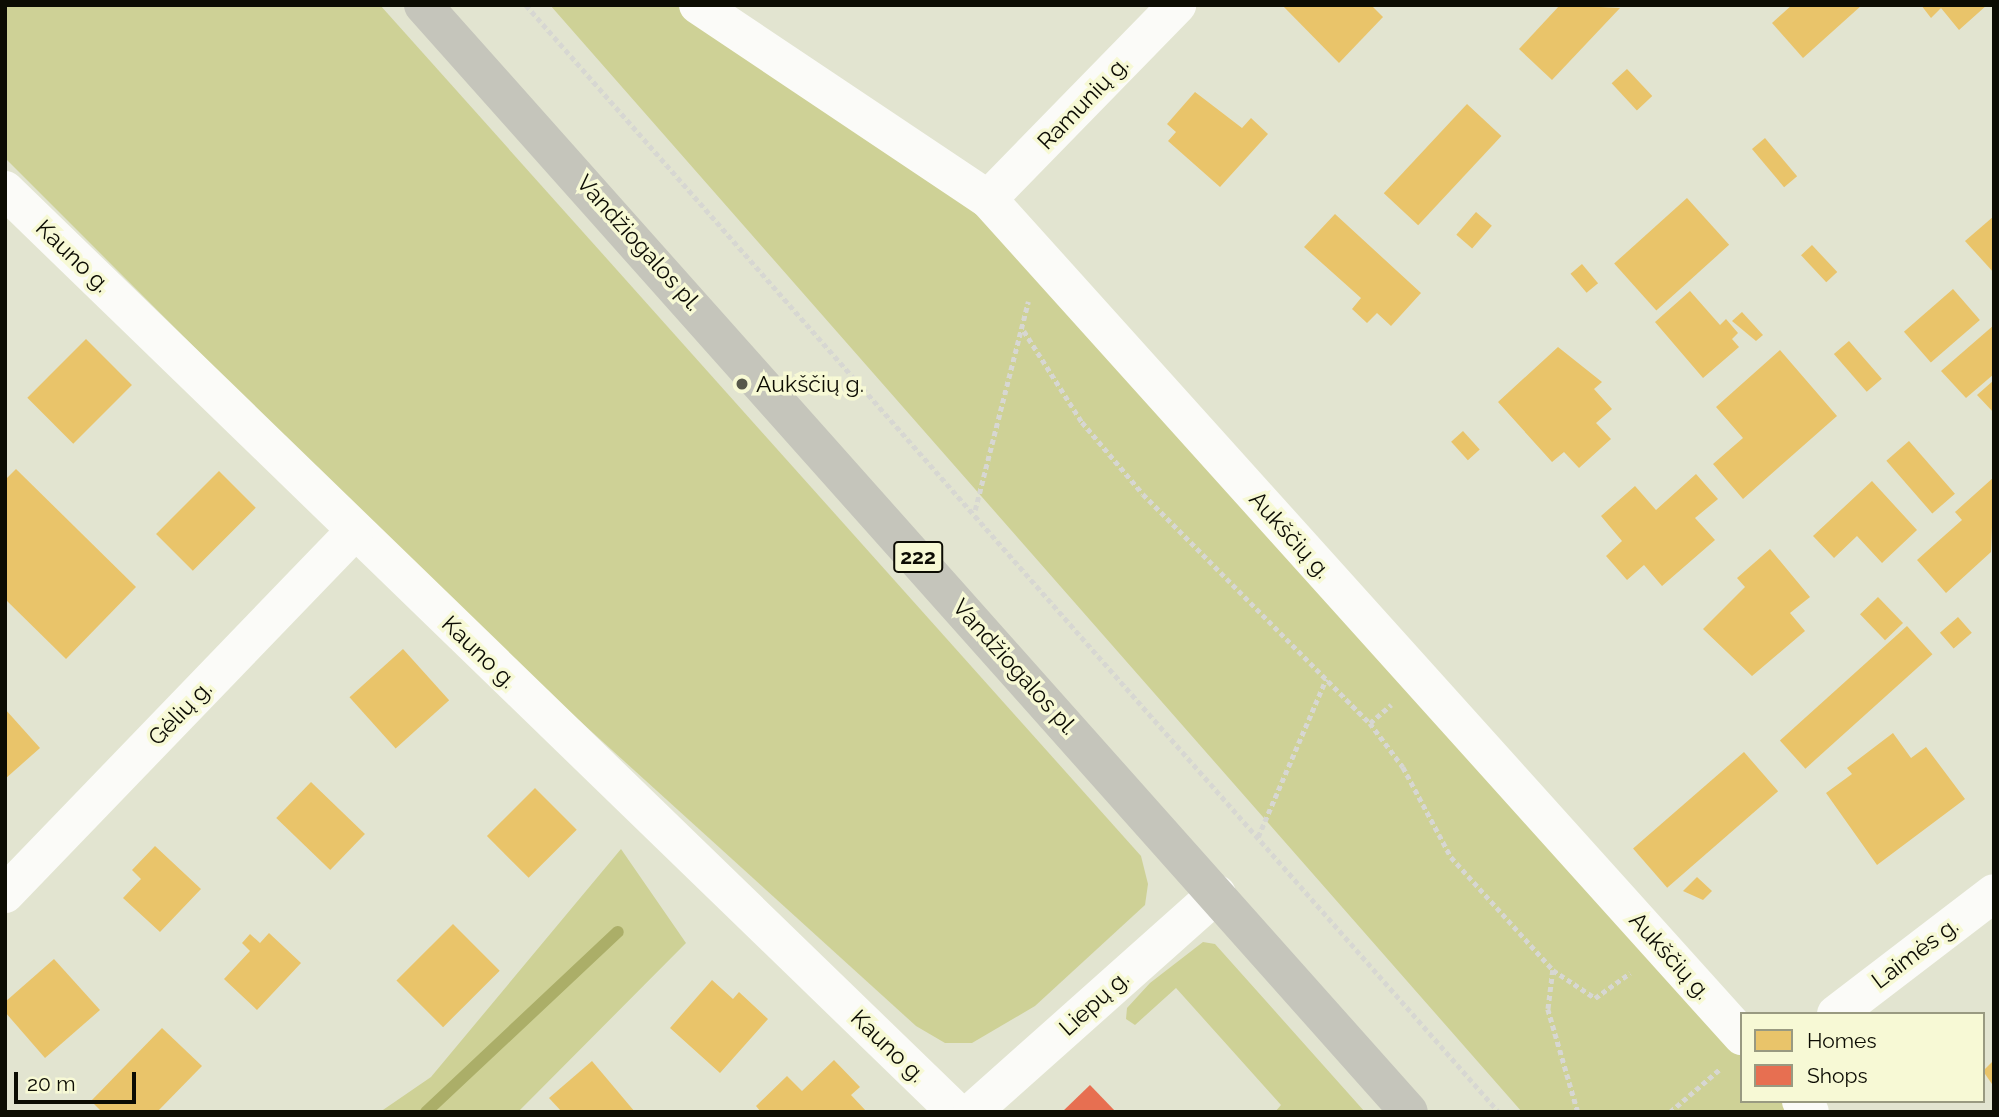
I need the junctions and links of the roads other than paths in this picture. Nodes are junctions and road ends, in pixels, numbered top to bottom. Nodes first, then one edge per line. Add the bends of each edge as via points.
1 (423, 5) edge
2 (698, 5) edge
3 (1177, 5) edge
4 (5, 190) edge
5 (988, 199) junction
6 (354, 532) junction
7 (1994, 893) edge
8 (5, 894) edge
9 (1216, 894) junction
10 (1839, 1012) edge
11 (1737, 1048) edge
12 (956, 1112) edge
13 (972, 1112) edge
14 (1409, 1112) edge

1 - 9 main road, Vandžiogalos pl. / 222
2 - 5 street, Aukščių g.
3 - 5 street, Ramunių g.
4 - 6 street, Kauno g.
5 - 11 street, Aukščių g. via 1660,945
6 - 8 street, Gėlių g.
6 - 12 street, Kauno g.
7 - 10 street, Laimės g.
9 - 13 street, Liepų g.
9 - 14 main road, Vandžiogalos pl. / 222

